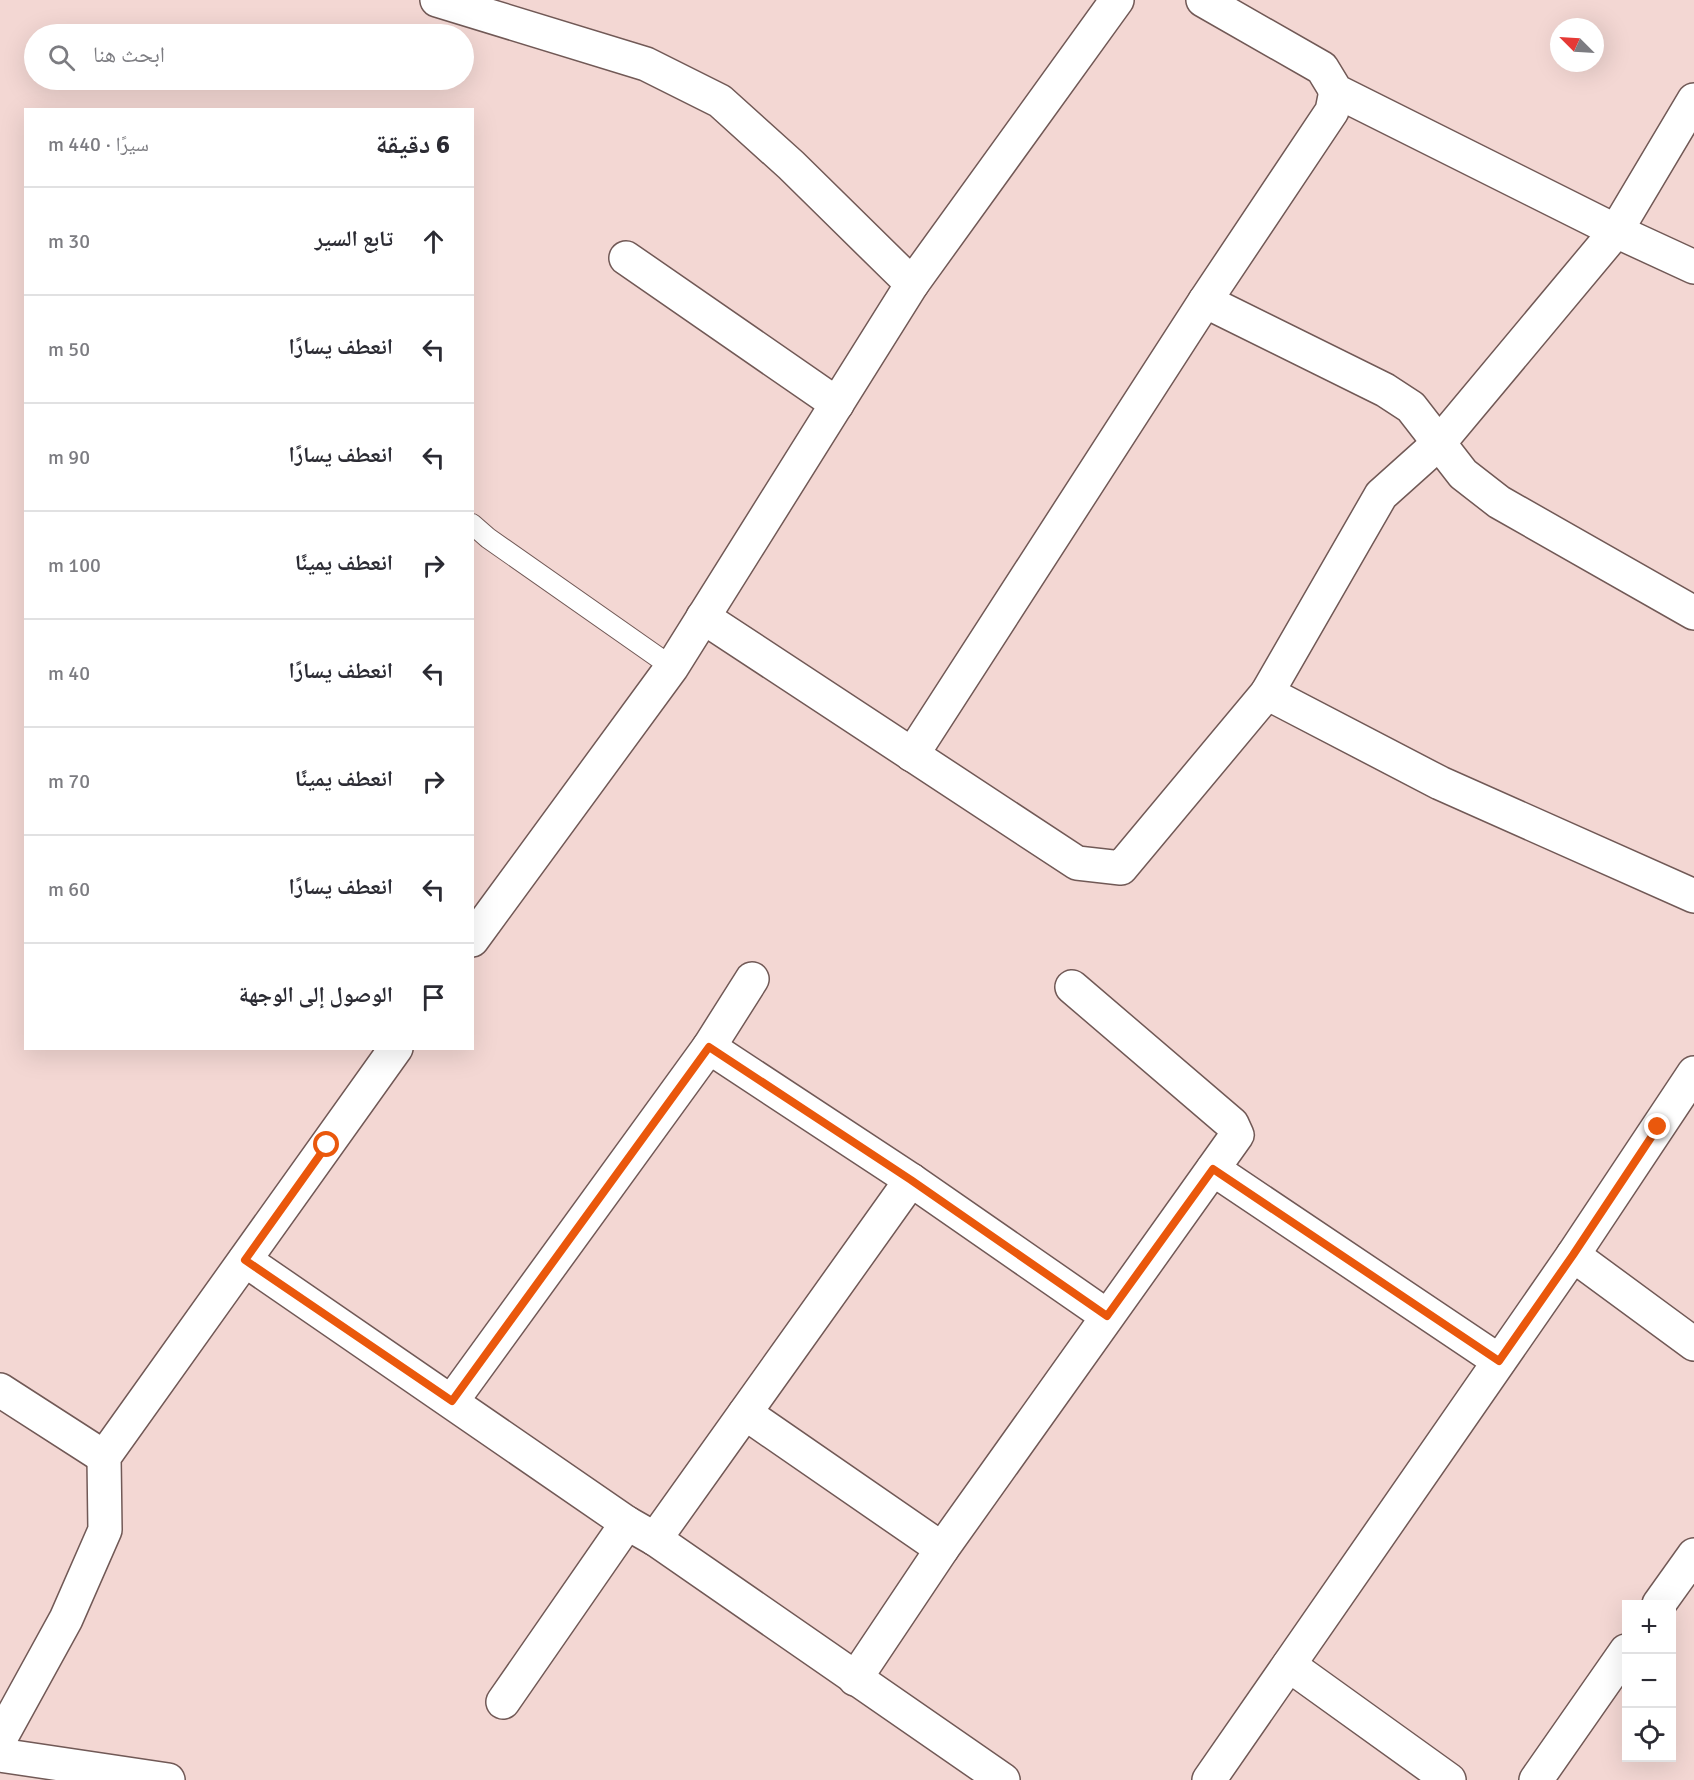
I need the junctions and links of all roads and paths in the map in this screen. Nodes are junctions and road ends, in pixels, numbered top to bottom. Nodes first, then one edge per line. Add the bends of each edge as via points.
1 (437, 0) edge
2 (1117, 0) edge
3 (1203, 0) edge
4 (1336, 91) junction
5 (1694, 100) edge
6 (1616, 231) junction
7 (626, 258) dead end
8 (1694, 267) edge
9 (912, 284) junction
10 (1205, 301) junction
11 (837, 404) junction
12 (1439, 443) junction
13 (474, 526) edge
14 (1694, 613) edge
15 (703, 617) junction
16 (672, 667) junction
17 (1267, 693) junction
18 (912, 755) junction
19 (1694, 896) edge
20 (474, 937) edge
21 (752, 979) dead end
22 (1072, 987) dead end
23 (709, 1047) junction
24 (395, 1050) edge
25 (1694, 1073) edge
26 (1213, 1169) junction
27 (911, 1180) junction
28 (1573, 1255) junction
29 (245, 1260) junction
30 (1107, 1316) junction
31 (1694, 1344) edge
32 (1499, 1361) junction
33 (0, 1390) edge
34 (452, 1401) junction
35 (745, 1413) junction
36 (104, 1456) junction
37 (627, 1522) junction
38 (656, 1539) junction
39 (942, 1549) junction
40 (1694, 1555) edge
41 (1662, 1600) edge
42 (1624, 1654) edge
43 (1289, 1665) junction
44 (855, 1679) junction
45 (503, 1702) dead end
46 (0, 1739) edge
47 (0, 1755) edge
48 (168, 1780) edge
49 (1003, 1780) edge
50 (1209, 1780) edge
51 (1449, 1780) edge
52 (1536, 1780) edge

1 - 9 street via 646,64 720,101
2 - 9 street
3 - 4 street via 1322,68
4 - 6 street
4 - 10 street via 1332,111
5 - 6 street
6 - 8 street
6 - 12 street
7 - 11 street
9 - 11 street
10 - 12 street via 1385,390 1411,407
10 - 18 street
11 - 15 street
12 - 14 street via 1463,474 1499,502
12 - 17 street via 1381,495
13 - 16 lane
15 - 16 street
15 - 18 street
16 - 20 street
17 - 18 street via 1121,867 1077,863
17 - 19 street via 1440,783
21 - 23 street
22 - 26 street via 1232,1124 1237,1136
23 - 27 street
23 - 34 street
24 - 29 street
25 - 28 street
26 - 30 street
26 - 32 street
27 - 30 street
27 - 35 street
28 - 31 street
28 - 32 street
29 - 34 street
29 - 36 street
30 - 39 street
32 - 43 street
33 - 36 street
34 - 37 street
35 - 38 street
35 - 39 street
36 - 46 street via 105,1530 66,1620
37 - 38 street
37 - 45 street
38 - 44 street
39 - 44 street
40 - 41 street
42 - 52 street
43 - 50 street
43 - 51 street
44 - 49 street
47 - 48 street

